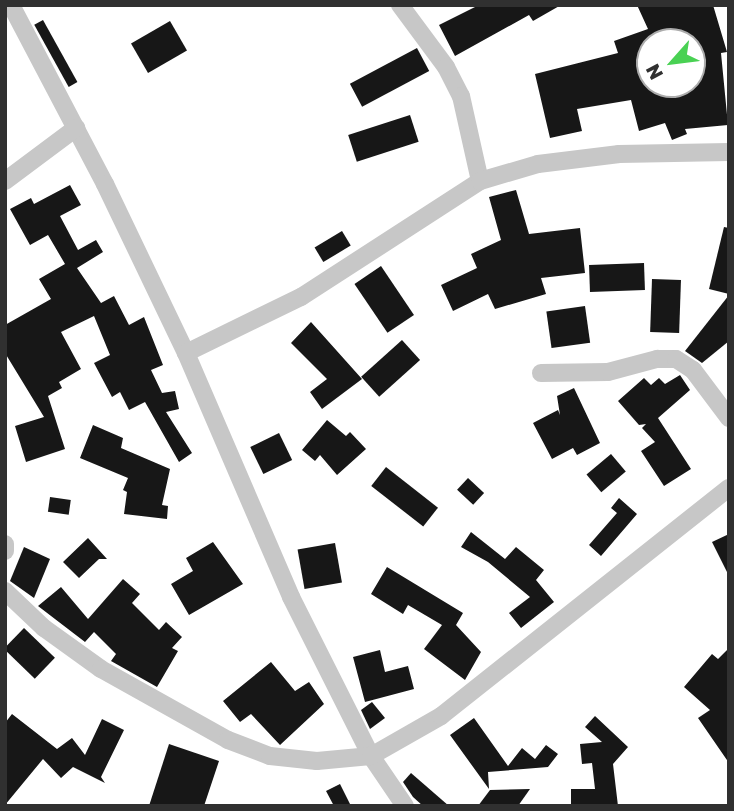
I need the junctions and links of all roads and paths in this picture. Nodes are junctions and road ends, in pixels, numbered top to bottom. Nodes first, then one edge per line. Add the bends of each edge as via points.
1 (11, 5) edge
2 (400, 5) edge
3 (76, 128) junction
4 (729, 152) edge
5 (5, 181) edge
6 (480, 181) junction
7 (186, 353) junction
8 (541, 373) dead end
9 (729, 418) edge
10 (729, 488) edge
11 (5, 544) edge
12 (5, 551) edge
13 (5, 591) edge
14 (371, 756) junction
15 (405, 806) edge

1 - 3 street
2 - 6 street via 461,96
3 - 5 street
3 - 7 street
4 - 6 street via 619,154 538,164
6 - 7 street via 301,297
7 - 14 street via 291,597
8 - 9 street via 608,372 676,359 693,370
10 - 14 street via 441,716
11 - 12 street
13 - 14 street via 44,628 101,669 228,740 282,757 317,761
14 - 15 street

